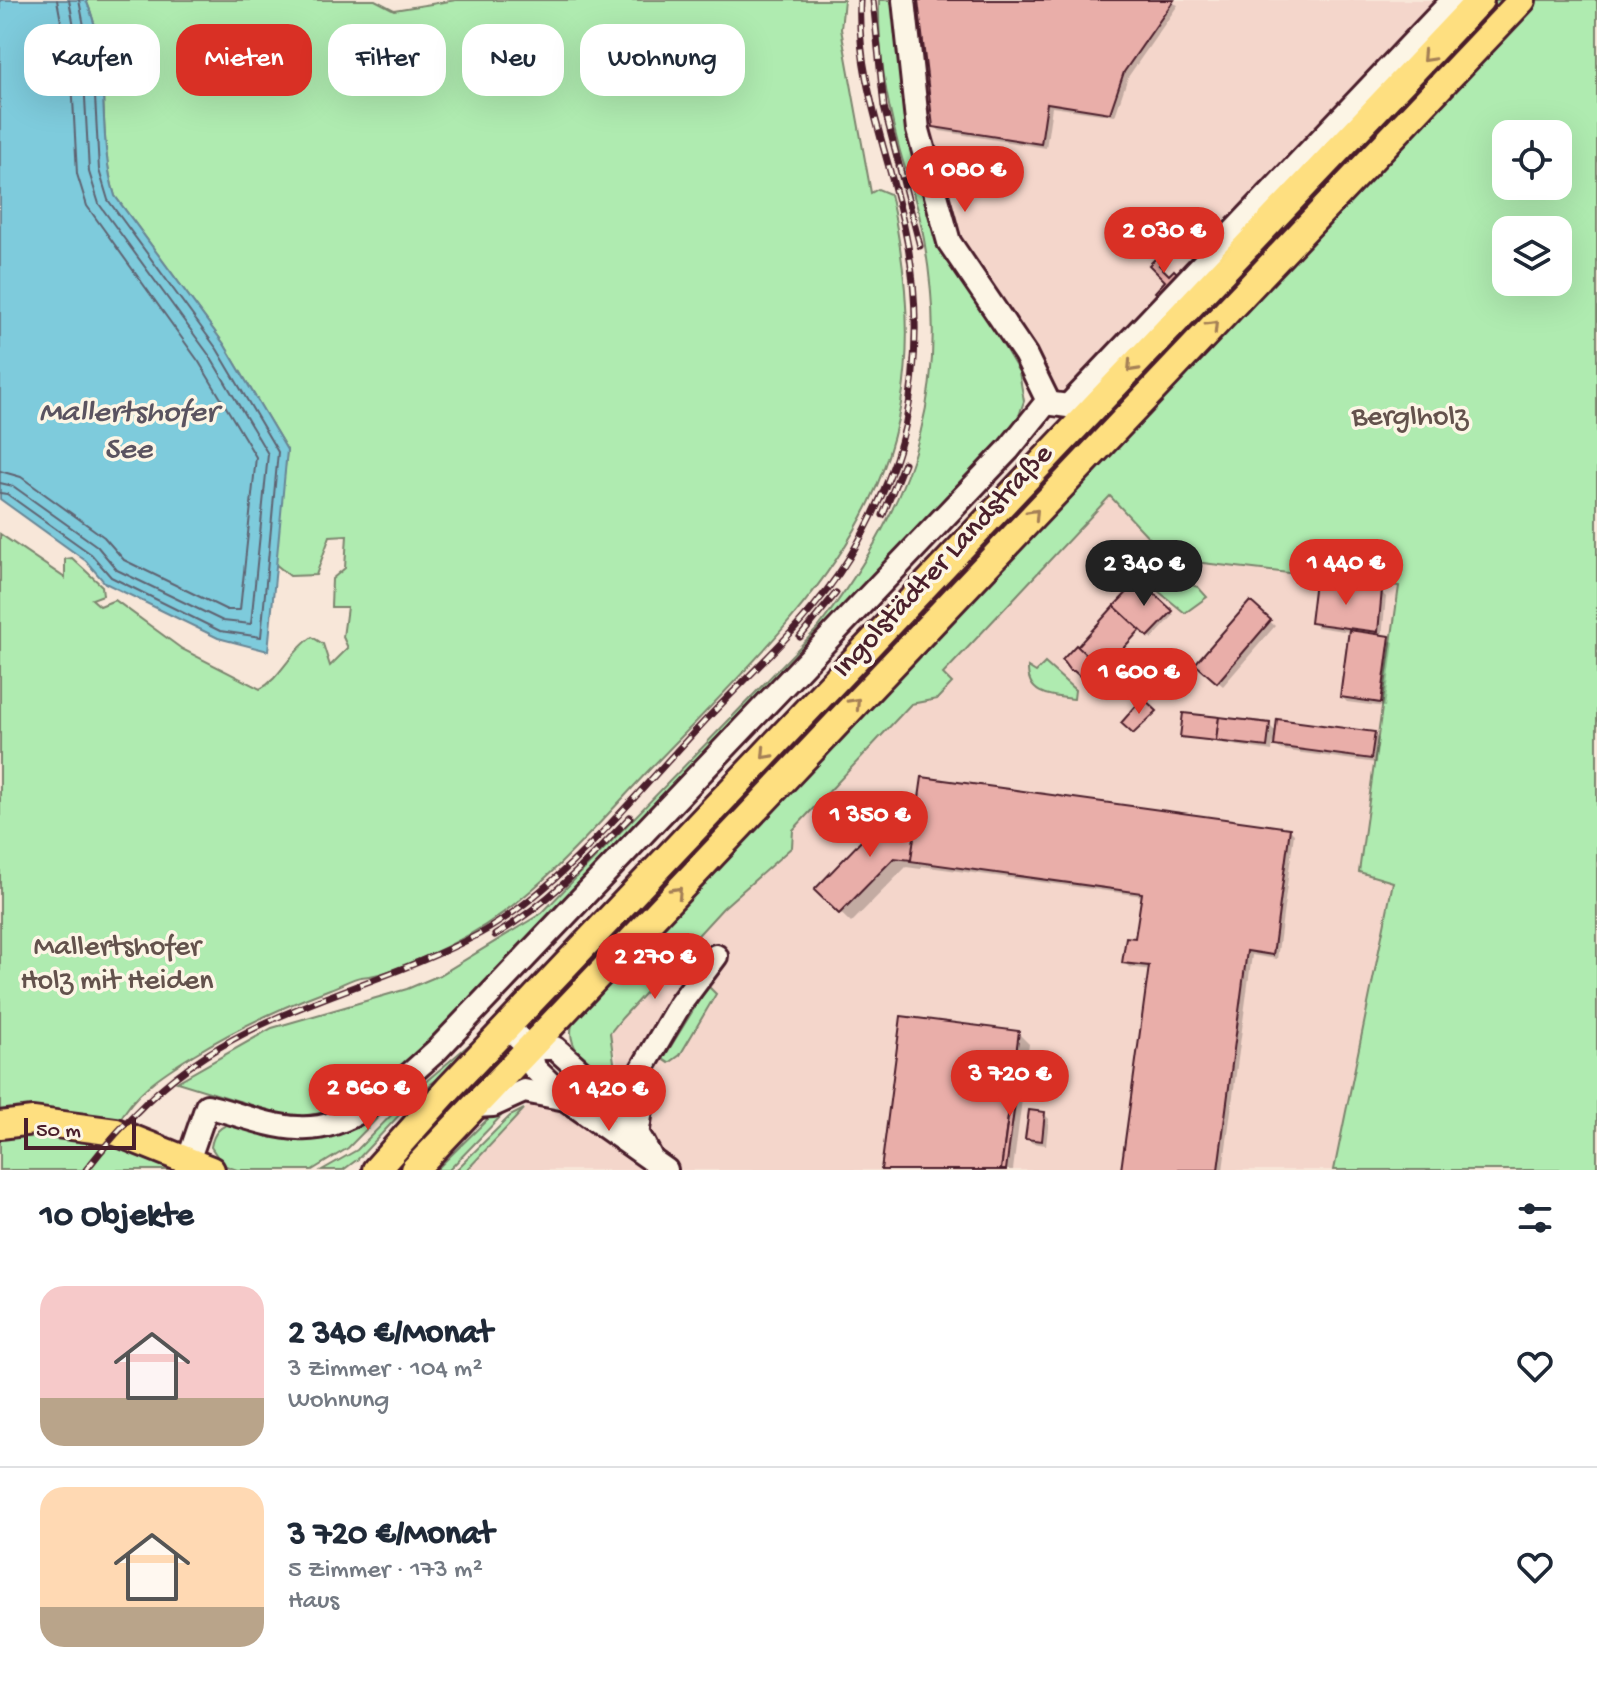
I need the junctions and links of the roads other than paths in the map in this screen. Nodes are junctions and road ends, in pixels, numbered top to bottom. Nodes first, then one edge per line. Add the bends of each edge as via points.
1 (904, 0) edge
2 (1453, 0) edge
3 (1480, 0) edge
4 (1522, 0) edge
5 (1046, 403) junction
6 (716, 956) dead end
7 (507, 1027) junction
8 (530, 1048) junction
9 (638, 1076) junction
10 (615, 1103) junction
11 (475, 1106) junction
12 (576, 1106) junction
13 (0, 1125) edge
14 (629, 1134) junction
15 (658, 1163) edge
16 (205, 1168) edge
17 (376, 1170) edge
18 (414, 1170) edge

1 - 5 street, Ingolstädter Landstraße via 918,130 949,242 1025,354
2 - 5 street, Ingolstädter Landstraße via 1068,406
3 -> 7 main road, Ingolstädter Landstraße
8 -> 4 main road, Ingolstädter Landstraße
5 - 16 street, Ingolstädter Landstraße via 1008,450 457,1031 402,1081 326,1127 296,1128 207,1106
6 - 9 street via 680,1004
7 - 8 street
7 - 17 main road, Ingolstädter Landstraße
8 - 10 street via 555,1048
8 - 11 main road, Ingolstädter Landstraße
8 - 12 street via 534,1068
9 - 10 street
9 - 14 street via 642,1103
10 - 12 street via 603,1111
10 - 14 street
11 - 12 street via 493,1105 524,1091
11 - 18 main road, Ingolstädter Landstraße
12 - 14 street
13 - 16 main road via 33,1121 116,1132
14 - 15 street

